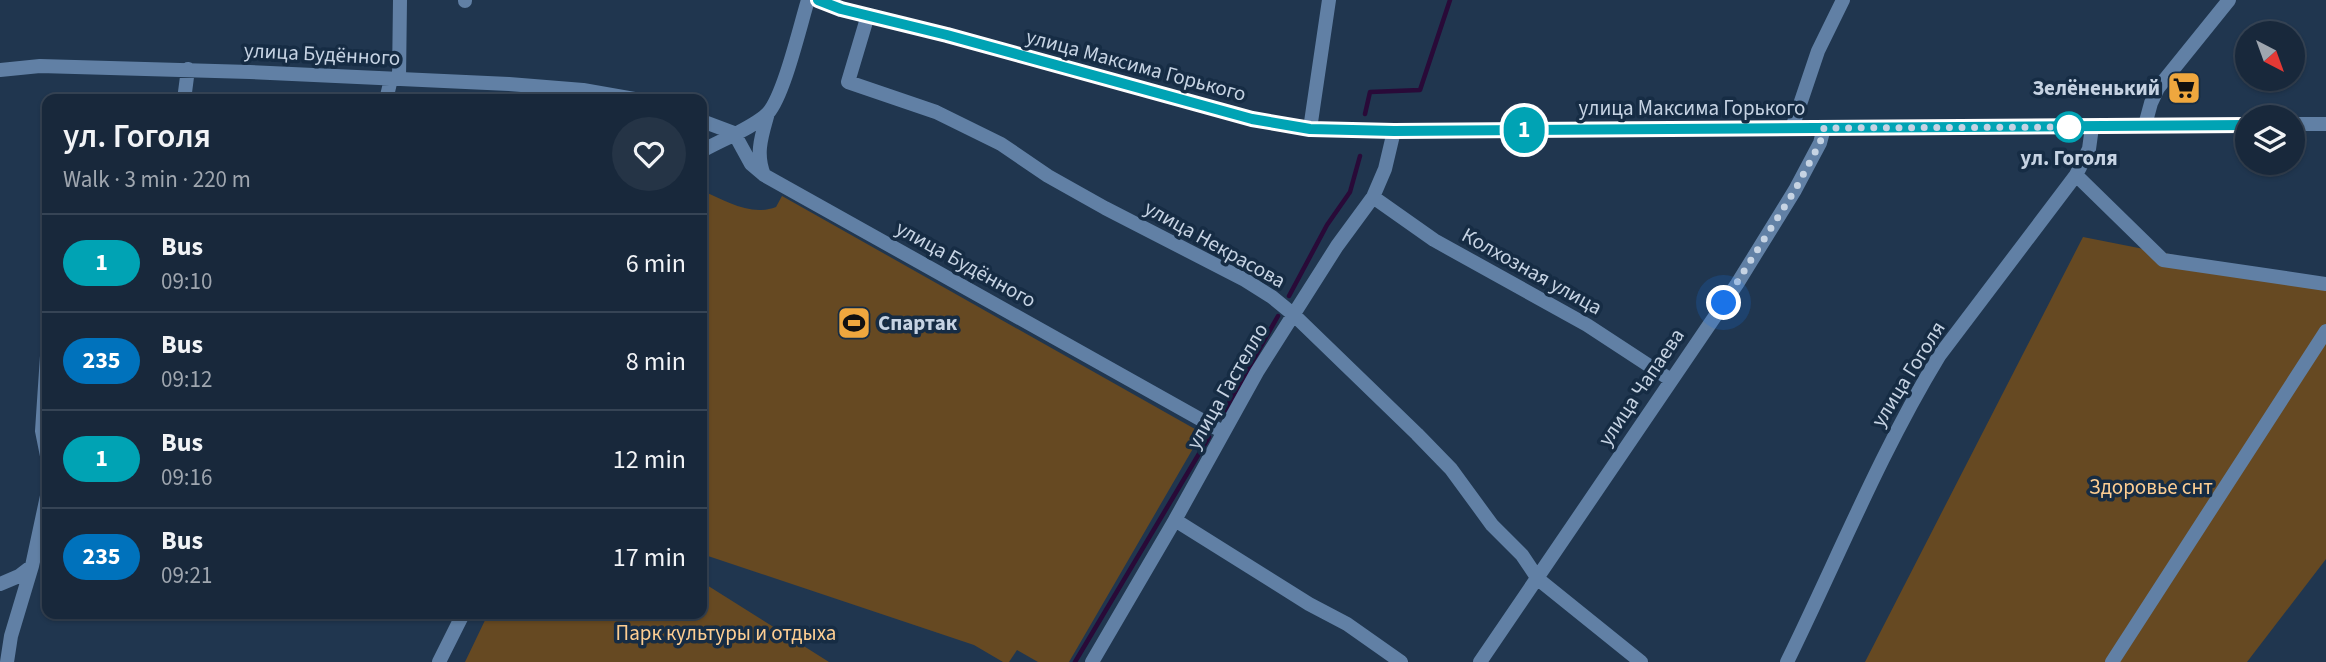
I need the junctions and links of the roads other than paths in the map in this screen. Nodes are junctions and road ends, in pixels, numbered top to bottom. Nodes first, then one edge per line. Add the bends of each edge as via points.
1 (400, 0) edge
2 (808, 0) edge
3 (818, 0) edge
4 (1329, 0) edge
5 (1843, 0) edge
6 (2230, 0) edge
7 (868, 15) junction
8 (188, 69) junction
9 (0, 70) edge
10 (395, 79) junction
11 (185, 94) edge
12 (389, 94) edge
13 (606, 94) edge
14 (768, 113) junction
15 (707, 123) edge
16 (2305, 124) edge
17 (2326, 124) edge
18 (2146, 125) junction
19 (2235, 125) edge
20 (2092, 127) junction
21 (1792, 128) junction
22 (1824, 128) junction
23 (1310, 129) junction
24 (1394, 131) junction
25 (734, 133) junction
26 (707, 148) edge
27 (2076, 175) junction
28 (764, 176) junction
29 (1373, 197) junction
30 (2326, 284) edge
31 (1294, 315) junction
32 (2326, 331) edge
33 (1671, 380) junction
34 (1223, 432) junction
35 (42, 519) edge
36 (1175, 520) junction
37 (32, 566) junction
38 (1538, 579) junction
39 (0, 585) edge
40 (20, 602) junction
41 (460, 619) edge
42 (7, 662) edge
43 (439, 662) edge
44 (1092, 662) edge
45 (1401, 662) edge
46 (1480, 662) edge
47 (1641, 662) edge
48 (1787, 662) edge
49 (2112, 662) edge

1 - 10 street
2 - 14 street via 782,85
3 - 7 street, улица Максима Горького
4 - 23 street
5 - 21 street via 1818,51
6 - 18 street via 2158,88
7 - 23 street, улица Максима Горького via 1252,119
7 - 31 street, улица Некрасова via 848,82 936,112 1001,144 1105,208 1245,280
8 - 9 street, улица Будённого via 40,66
8 - 10 street, улица Будённого
8 - 11 street
10 - 12 street
10 - 13 street, улица Будённого
14 - 25 street
14 - 28 street via 758,162
15 - 25 street
16 - 17 street
18 - 19 street, улица Максима Горького
18 - 20 street, улица Максима Горького
20 - 22 street, улица Максима Горького
20 - 27 street, улица Гоголя via 2090,149
21 - 22 street, улица Максима Горького
21 - 24 street, улица Максима Горького
22 - 33 street, улица Чапаева via 1795,190
23 - 24 street, улица Максима Горького
24 - 29 street, улица Гастелло
25 - 26 street
25 - 28 street, улица Будённого via 751,164
27 - 30 street via 2163,260
27 - 48 street, улица Гоголя via 1939,356 1891,441
28 - 34 street, улица Будённого
29 - 31 street, улица Гастелло
29 - 33 street, Колхозная улица via 1434,240 1587,325
31 - 34 street, улица Гастелло
31 - 38 street, улица Некрасова via 1442,460
32 - 49 street
33 - 38 street, улица Чапаева
34 - 36 street, улица Гастелло
35 - 37 street
36 - 44 street, улица Гастелло
36 - 45 street
37 - 39 street
37 - 40 street
38 - 46 street, улица Чапаева
38 - 47 street, улица Некрасова
39 - 40 street
40 - 42 street
41 - 43 street

